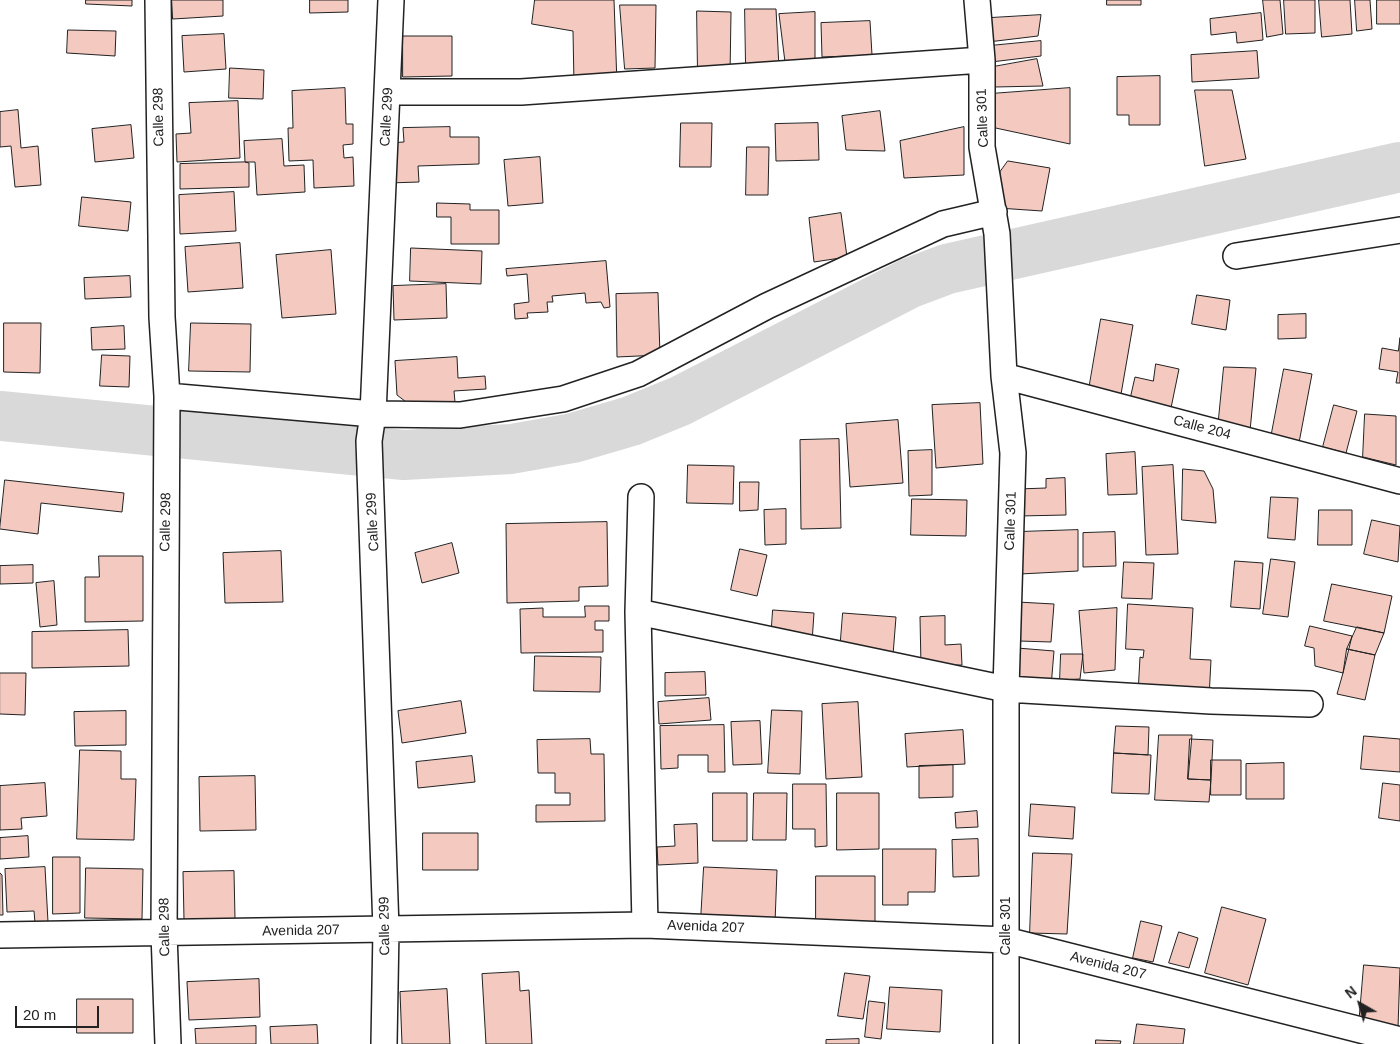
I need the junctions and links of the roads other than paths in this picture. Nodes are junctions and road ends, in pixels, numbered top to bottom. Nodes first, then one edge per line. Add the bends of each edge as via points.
1 (158, 0) edge
2 (391, 0) edge
3 (977, 0) edge
4 (982, 60) junction
5 (388, 92) junction
6 (996, 223) junction
7 (1400, 230) edge
8 (1236, 256) dead end
9 (1004, 376) junction
10 (167, 398) junction
11 (373, 414) junction
12 (1400, 481) edge
13 (642, 497) dead end
14 (638, 612) junction
15 (1006, 689) junction
16 (1310, 704) dead end
17 (645, 925) junction
18 (386, 929) junction
19 (164, 933) junction
20 (0, 935) edge
21 (1006, 940) junction
22 (1400, 1040) edge
23 (168, 1044) edge
24 (384, 1044) edge
25 (1006, 1044) edge

1 - 10 street, Calle 298 via 162,318
2 - 5 street, Calle 299
3 - 4 street, Calle 301
4 - 5 street via 521,92
4 - 6 street, Calle 301 via 982,147
5 - 11 street, Calle 299
6 - 9 street, Calle 301
6 - 11 street via 943,224 767,306 638,374 563,399 460,415
7 - 8 street
9 - 12 street, Calle 204
9 - 15 street, Calle 301 via 1012,453
10 - 11 street
10 - 19 street, Calle 298
11 - 18 street, Calle 299 via 369,441
13 - 14 street
14 - 15 street
14 - 17 street
15 - 16 street via 1211,702
15 - 21 street, Calle 301
17 - 18 street, Avenida 207
17 - 21 street, Avenida 207
18 - 19 street, Avenida 207
18 - 24 street, Calle 299
19 - 20 street, Avenida 207
19 - 23 street, Calle 298
21 - 22 street, Avenida 207
21 - 25 street, Calle 301

